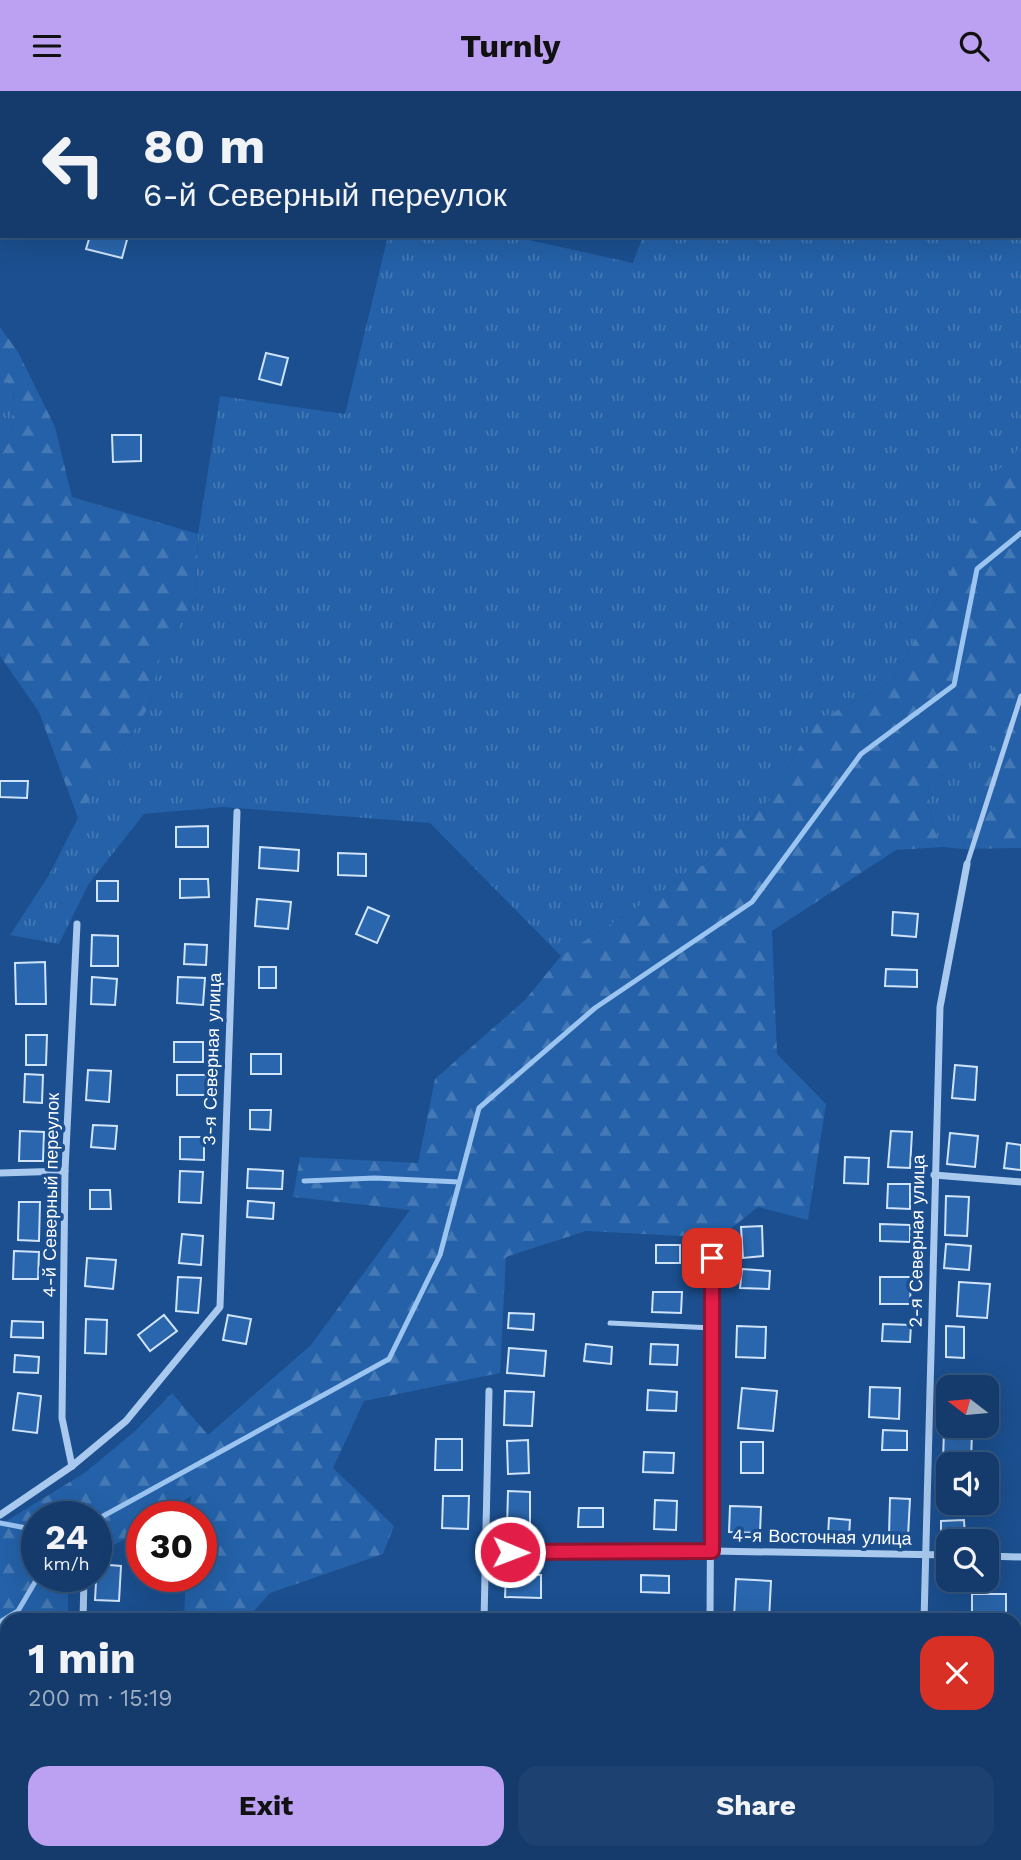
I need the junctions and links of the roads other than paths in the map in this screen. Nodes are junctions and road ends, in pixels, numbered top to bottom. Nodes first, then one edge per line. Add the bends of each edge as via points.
1 (1021, 696) edge
2 (237, 812) dead end
3 (967, 864) joint
4 (77, 925) dead end
5 (65, 1171) junction
6 (0, 1173) edge
7 (934, 1175) junction
8 (1021, 1182) edge
9 (712, 1258) dead end
10 (610, 1323) dead end
11 (712, 1328) junction
12 (489, 1391) dead end
13 (72, 1466) junction
14 (0, 1515) edge
15 (712, 1551) junction
16 (485, 1552) junction
17 (925, 1555) junction
18 (936, 1555) edge
19 (999, 1556) edge
20 (1021, 1557) edge
21 (84, 1592) edge
22 (83, 1613) edge
23 (484, 1613) edge
24 (710, 1613) edge
25 (924, 1613) edge

1 - 3 lane
2 - 13 street, 3-я Северная улица via 220,1307 126,1421
3 - 7 street, 2-я Северная улица via 940,1007
4 - 5 street, 4-й Северный переулок
5 - 6 street
5 - 13 street, 4-й Северный переулок via 62,1418
7 - 8 street
7 - 17 street, 2-я Северная улица
9 - 11 street
10 - 11 lane
11 - 15 street
12 - 16 street
13 - 14 street
15 - 16 street, 4-я Восточная улица
15 - 17 street, 4-я Восточная улица
15 - 24 street
16 - 23 street
17 - 18 street, 4-я Восточная улица
17 - 25 street, 2-я Северная улица
19 - 20 street
21 - 22 street

